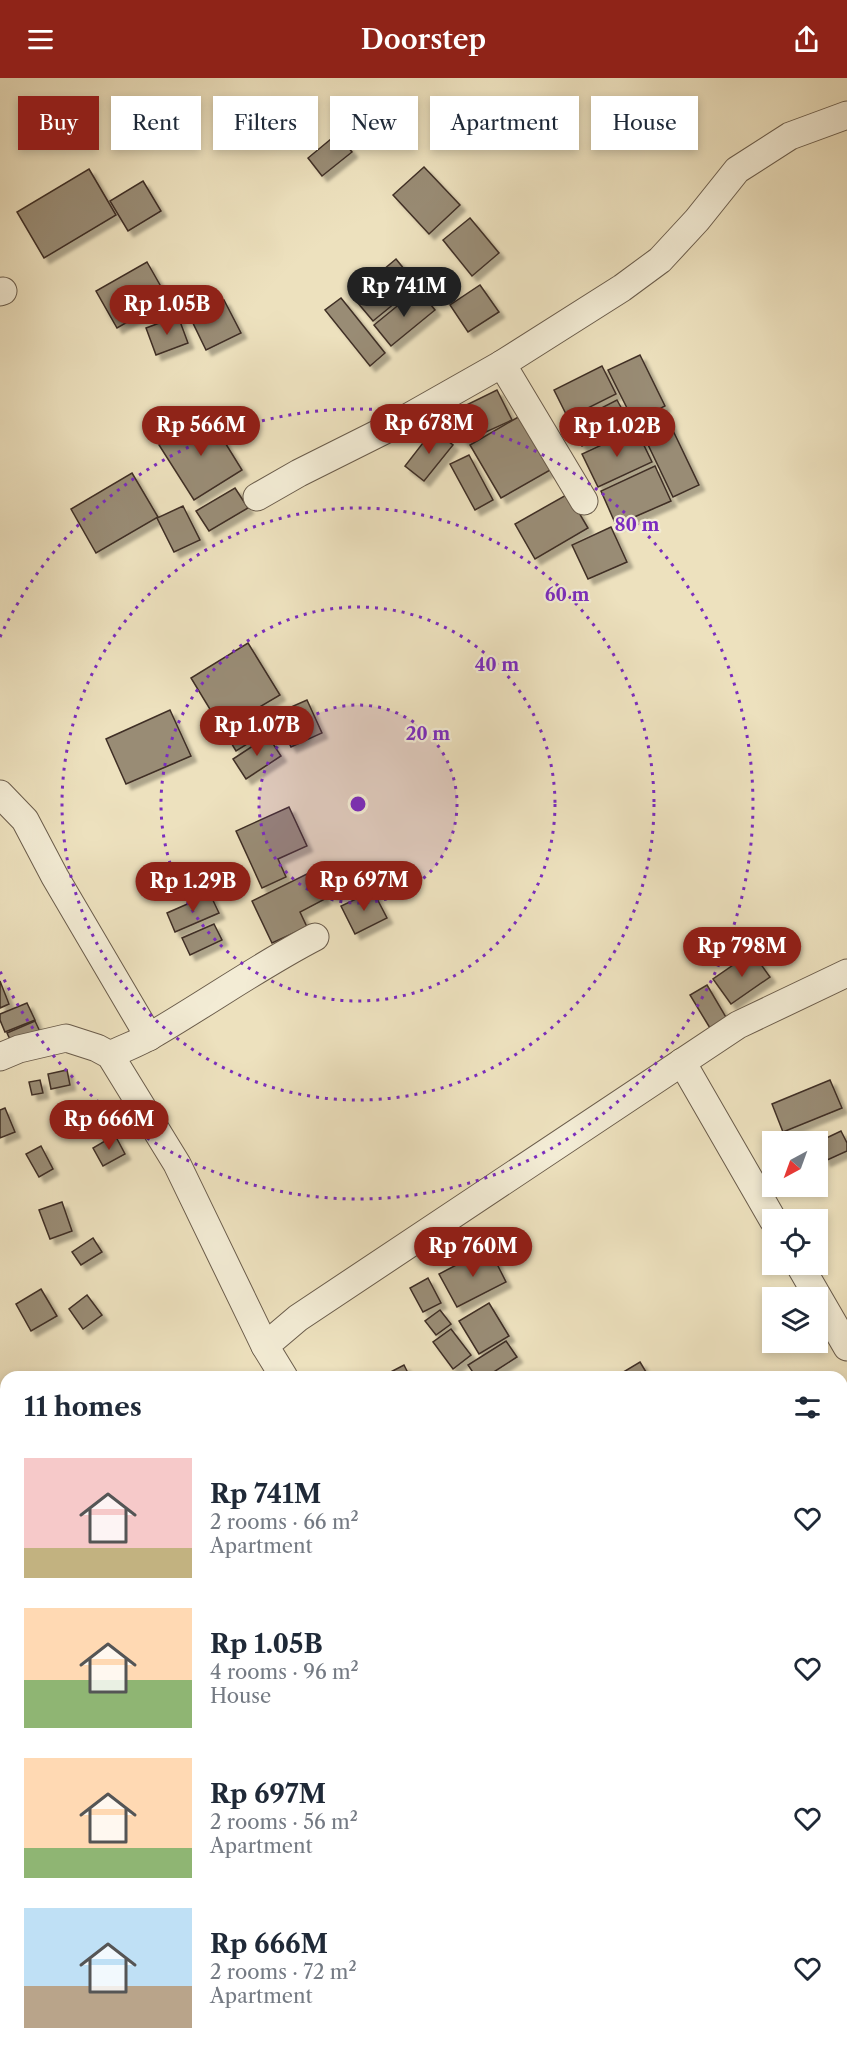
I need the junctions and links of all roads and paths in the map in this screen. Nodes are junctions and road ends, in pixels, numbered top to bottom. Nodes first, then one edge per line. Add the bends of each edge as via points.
1 (847, 115) edge
2 (502, 364) junction
3 (257, 496) dead end
4 (584, 501) dead end
5 (0, 794) edge
6 (315, 937) dead end
7 (847, 973) edge
8 (149, 1037) junction
9 (111, 1055) junction
10 (0, 1057) edge
11 (682, 1062) junction
12 (767, 1209) edge
13 (805, 1275) edge
14 (265, 1346) junction
15 (847, 1347) edge
16 (280, 1371) edge

1 - 2 street via 790,136 736,171 660,260
2 - 3 street
2 - 4 street
5 - 8 street via 25,820
6 - 8 street
7 - 11 street via 738,1025
8 - 9 street
9 - 10 street via 66,1038
9 - 14 street via 177,1164
11 - 12 street
11 - 14 street via 298,1318
13 - 15 street
14 - 16 street

